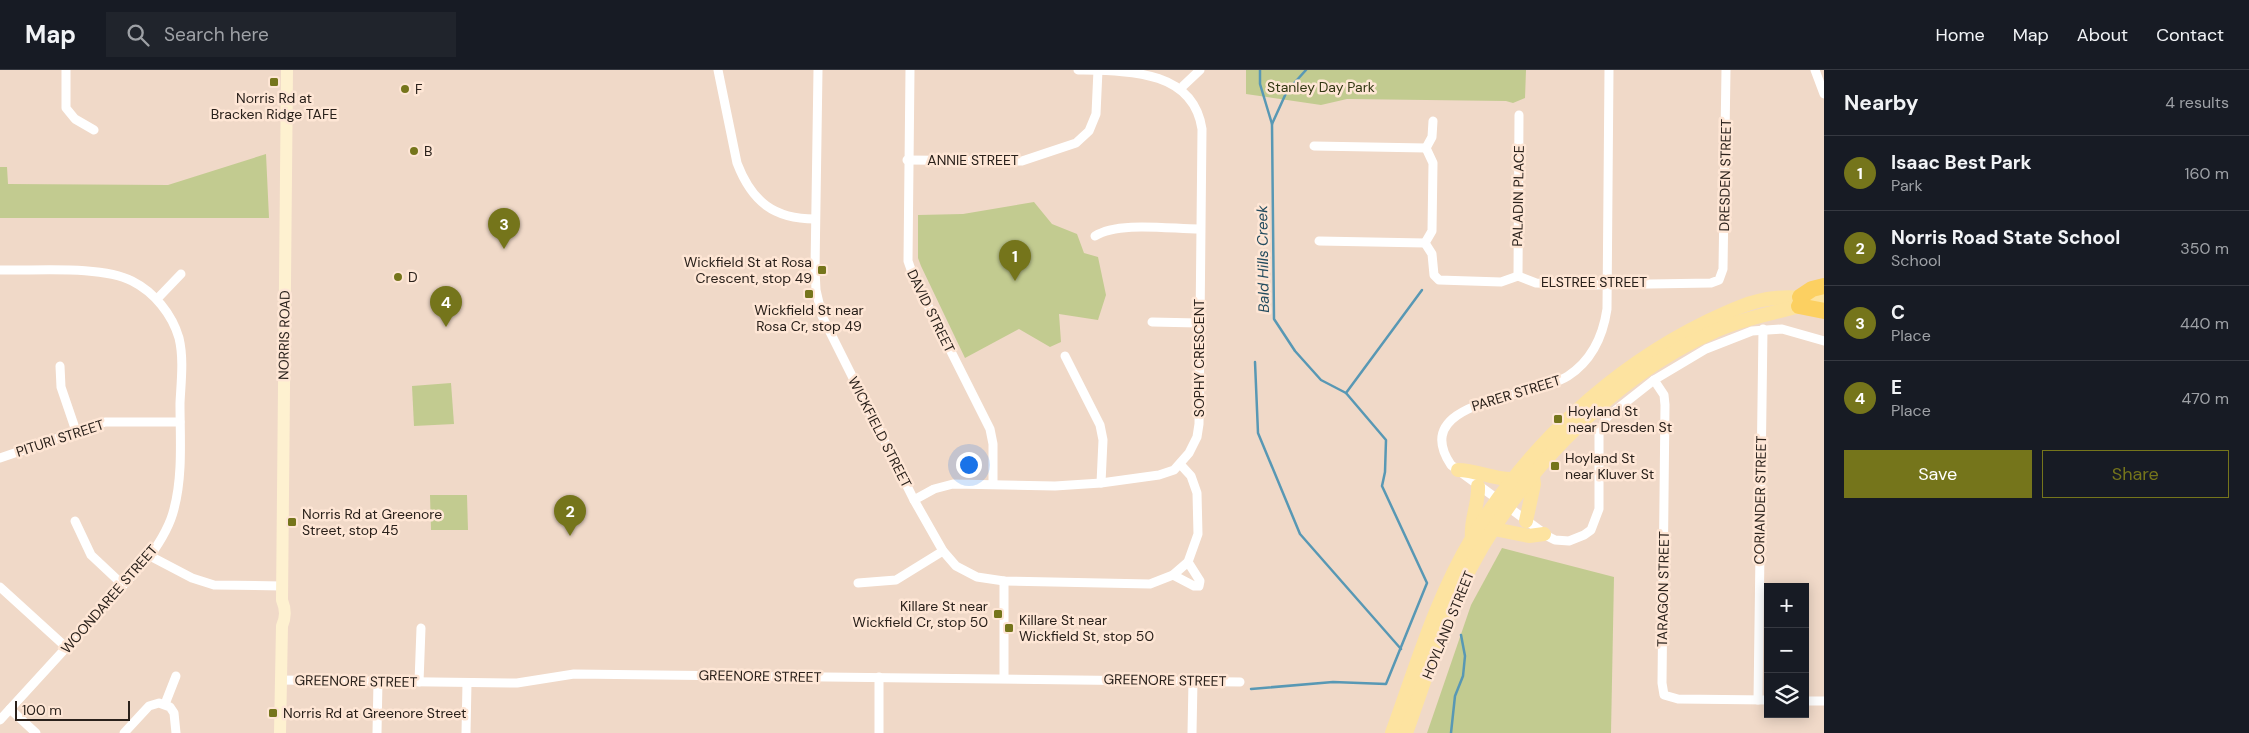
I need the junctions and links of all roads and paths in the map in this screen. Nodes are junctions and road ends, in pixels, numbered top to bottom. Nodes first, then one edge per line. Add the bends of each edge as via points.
1 (66, 70) edge
2 (287, 70) edge
3 (718, 70) edge
4 (818, 70) edge
5 (910, 70) edge
6 (1078, 70) edge
7 (1098, 70) edge
8 (1200, 70) edge
9 (1610, 70) edge
10 (1726, 70) edge
11 (1815, 70) edge
12 (1183, 86) junction
13 (1824, 94) edge
14 (1519, 115) dead end
15 (1433, 121) dead end
16 (94, 130) dead end
17 (1314, 146) dead end
18 (1426, 148) junction
19 (907, 160) junction
20 (815, 219) junction
21 (1199, 229) junction
22 (1095, 236) dead end
23 (1318, 241) dead end
24 (1425, 243) junction
25 (0, 270) edge
26 (181, 274) dead end
27 (1518, 276) junction
28 (1719, 280) joint
29 (1607, 284) junction
30 (157, 299) junction
31 (1823, 299) edge
32 (1800, 302) junction
33 (1152, 322) dead end
34 (1198, 323) junction
35 (1763, 329) junction
36 (1824, 341) edge
37 (1065, 356) dead end
38 (60, 366) dead end
39 (1654, 380) junction
40 (180, 422) junction
41 (76, 431) junction
42 (0, 458) edge
43 (1180, 464) junction
44 (1458, 470) junction
45 (1533, 476) junction
46 (1514, 479) junction
47 (1101, 483) junction
48 (993, 484) junction
49 (1478, 486) junction
50 (914, 500) junction
51 (1503, 504) junction
52 (75, 521) dead end
53 (1526, 521) junction
54 (1494, 529) junction
55 (1544, 534) junction
56 (1472, 538) junction
57 (943, 552) junction
58 (150, 556) junction
59 (1188, 562) junction
60 (1173, 575) junction
61 (1004, 581) junction
62 (858, 583) dead end
63 (123, 585) junction
64 (282, 586) junction
65 (0, 587) edge
66 (420, 628) dead end
67 (67, 648) junction
68 (176, 676) dead end
69 (879, 677) junction
70 (1004, 678) junction
71 (281, 680) junction
72 (378, 681) junction
73 (1193, 681) junction
74 (419, 682) junction
75 (1240, 682) dead end
76 (467, 683) junction
77 (1758, 700) junction
78 (1764, 700) edge
79 (1809, 701) edge
80 (1824, 701) edge
81 (166, 704) junction
82 (10, 709) junction
83 (0, 720) edge
84 (36, 733) edge
85 (124, 733) edge
86 (176, 733) edge
87 (280, 733) edge
88 (377, 733) edge
89 (466, 733) edge
90 (879, 733) edge
91 (1192, 733) edge
92 (1392, 733) edge
93 (1406, 733) edge

1 - 16 street via 66,108 75,119
2 - 64 main road, NORRIS ROAD
3 - 20 street via 742,176 761,202 778,213
4 - 20 street, WICKFIELD STREET
5 - 19 street, DAVID STREET
6 - 7 street
7 - 12 street via 1147,71
7 - 19 street, ANNIE STREET via 1096,114 1089,131 1076,143 1022,161
8 - 12 street
9 - 29 street, PARER STREET
10 - 28 street, DRESDEN STREET via 1723,266
11 - 13 street
12 - 21 street, SOPHY CRESCENT via 1200,113 1202,129
14 - 27 street, PALADIN PLACE
15 - 18 street via 1432,137
17 - 18 street
18 - 24 street via 1433,163 1432,231
19 - 48 street, DAVID STREET via 909,267 990,429
20 - 50 street, WICKFIELD STREET via 816,290 822,316
21 - 22 street via 1120,228
21 - 34 street, SOPHY CRESCENT
23 - 24 street
24 - 27 street via 1432,254 1434,275 1440,280 1501,282
25 - 30 street, WOONDAREE STREET via 104,272 132,281
26 - 30 street
27 - 29 street, ELSTREE STREET via 1536,283
28 - 29 street, ELSTREE STREET via 1706,284
29 - 44 street, PARER STREET via 1604,328 1596,346 1578,369 1558,382 1466,408 1451,417 1443,432 1442,445 1447,458
30 - 40 street, WOONDAREE STREET via 174,324 179,338
31 - 32 highway
31 - 32 highway via 1812,290
32 - 45 main road, HOYLAND STREET via 1727,325 1653,366 1592,414
32 - 46 main road, HOYLAND STREET via 1772,298 1750,303 1696,327 1657,350 1616,378 1568,418
33 - 34 street
34 - 43 street, SOPHY CRESCENT via 1199,424 1192,448
35 - 36 street, PARER STREET via 1792,331
35 - 39 street, PARER STREET via 1706,349
35 - 77 street, CORIANDER STREET
37 - 47 street via 1100,425 1103,440
38 - 41 street via 62,387
39 - 55 street, PARER STREET via 1607,417 1599,433 1599,509 1591,530 1569,541 1555,540
39 - 77 street, TARAGON STREET via 1664,395 1665,405 1663,693 1666,698 1678,700
40 - 41 street, PITURI STREET via 105,422
40 - 58 street, WOONDAREE STREET via 180,473 174,510
41 - 42 street, PITURI STREET
43 - 47 street via 1159,475
43 - 59 street, WICKFIELD STREET via 1190,476 1197,493 1198,534
44 - 46 main road
44 - 49 street, PARER STREET
45 - 51 main road, HOYLAND STREET
45 - 53 main road
46 - 51 main road, HOYLAND STREET
47 - 48 street via 1055,486
48 - 50 street via 953,484 934,489
49 - 51 street, PARER STREET
49 - 56 main road via 1470,528
50 - 57 street, WICKFIELD STREET
51 - 53 street, PARER STREET
51 - 54 main road, HOYLAND STREET
51 - 56 main road, HOYLAND STREET
52 - 63 street via 91,555
53 - 55 street, PARER STREET
54 - 55 main road via 1529,536
54 - 93 main road, HOYLAND STREET via 1459,590
56 - 92 main road, HOYLAND STREET via 1437,608
57 - 61 street, WICKFIELD STREET via 956,566 977,578
57 - 62 street via 896,580
58 - 63 street, WOONDAREE STREET
58 - 64 street via 192,578 214,585
59 - 60 street, WICKFIELD STREET
59 - 60 street via 1200,586
60 - 61 street, WICKFIELD STREET via 1150,584
61 - 70 street
63 - 67 street, WOONDAREE STREET
64 - 71 main road, NORRIS ROAD via 285,618
65 - 67 street
66 - 74 street
67 - 82 street, WOONDAREE STREET
68 - 81 street
69 - 70 street, GREENORE STREET
69 - 76 street, GREENORE STREET via 574,674 517,683
69 - 90 street
70 - 73 street, GREENORE STREET
71 - 72 street, GREENORE STREET
71 - 87 main road, NORRIS ROAD
72 - 74 street, GREENORE STREET
72 - 88 street
73 - 75 street, GREENORE STREET
73 - 91 street
74 - 76 street, GREENORE STREET
76 - 89 street
77 - 78 street, TARAGON STREET
79 - 80 street
81 - 85 street via 148,706
81 - 86 street via 174,713
82 - 83 street, WOONDAREE STREET
82 - 84 street

